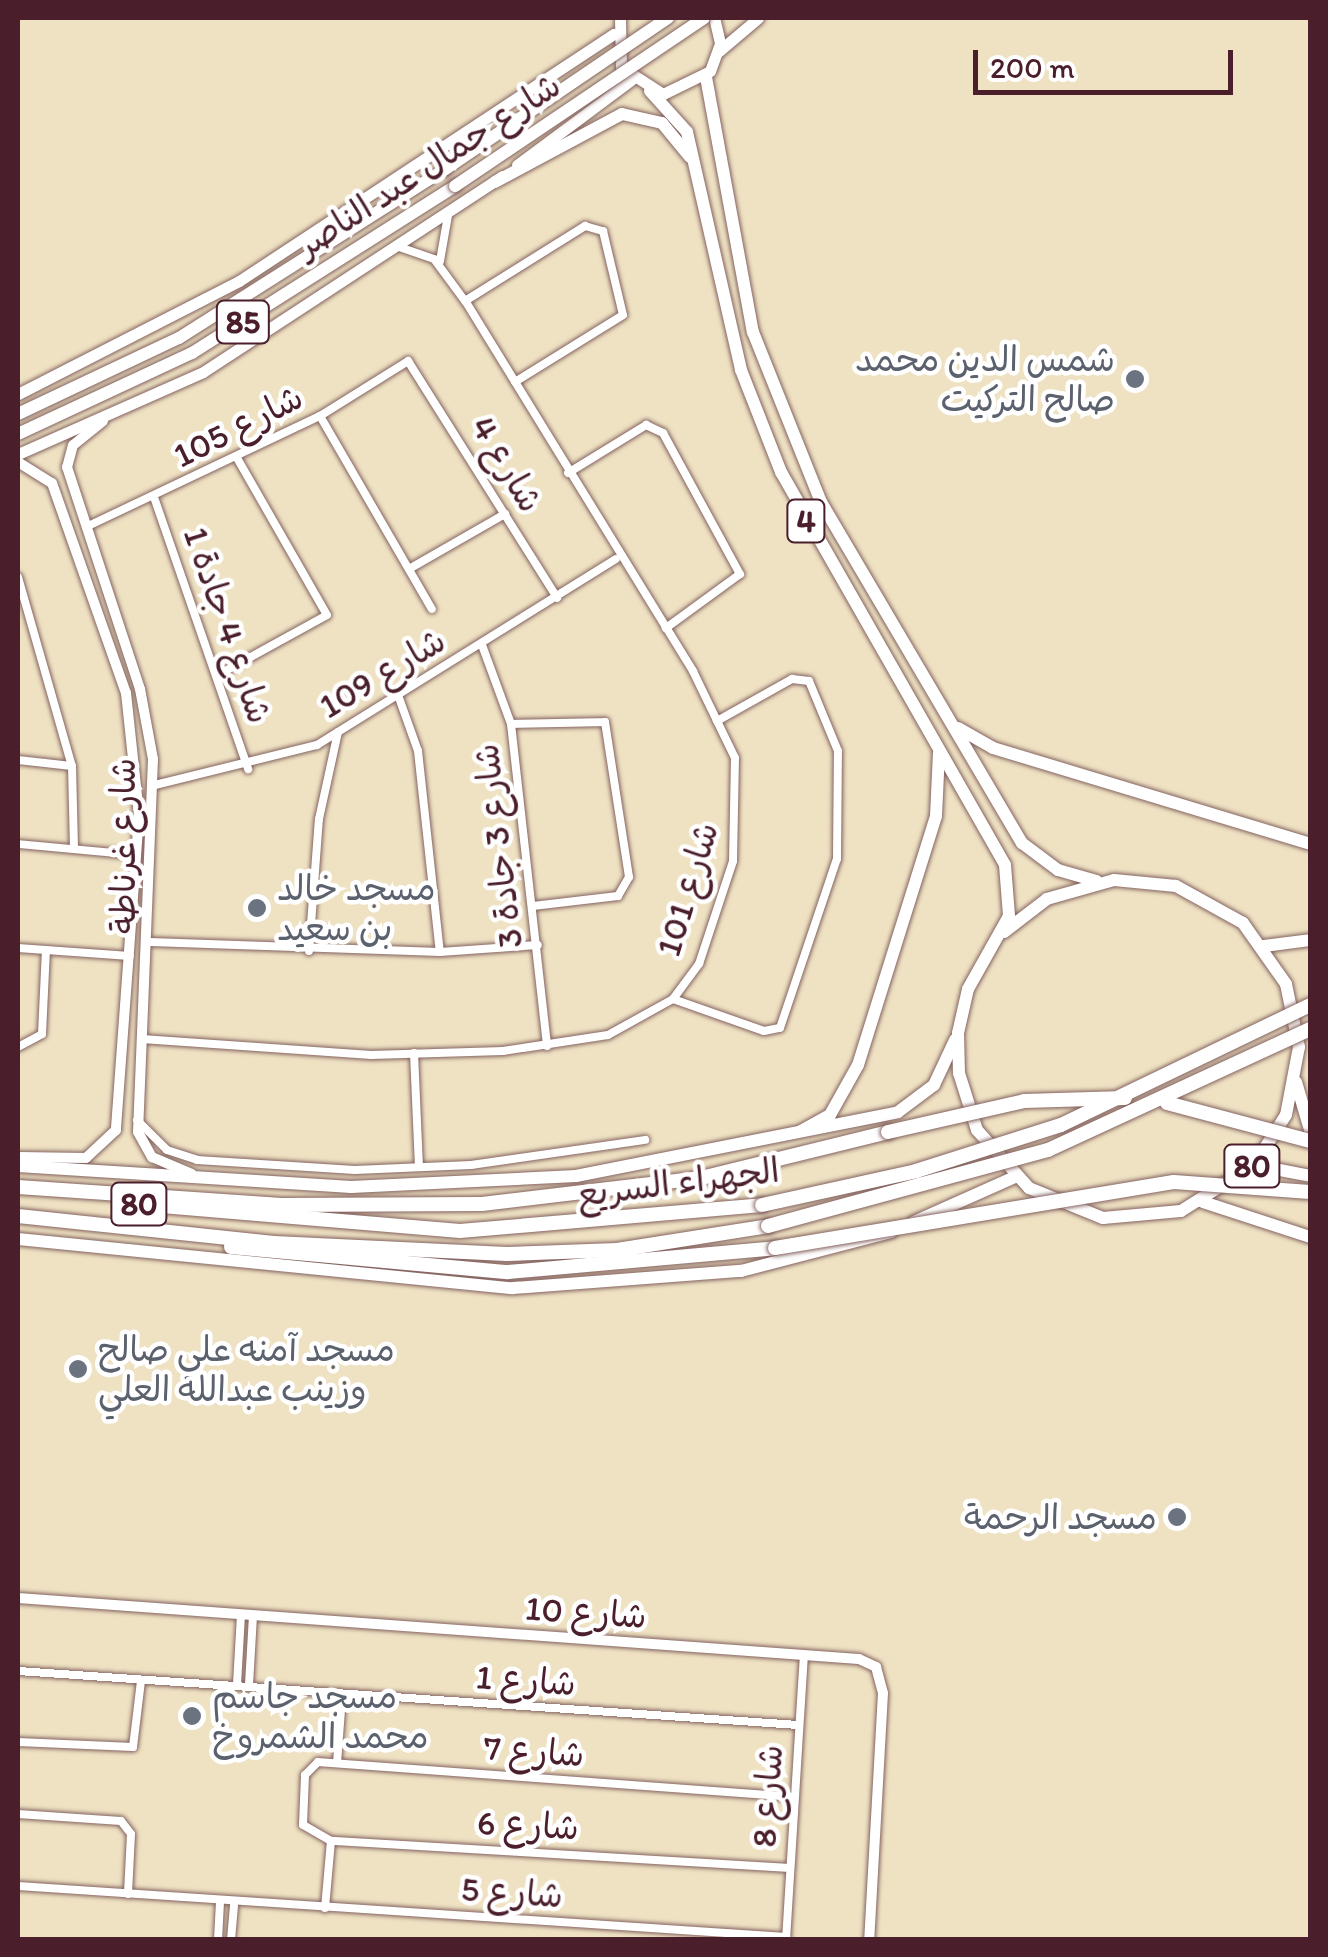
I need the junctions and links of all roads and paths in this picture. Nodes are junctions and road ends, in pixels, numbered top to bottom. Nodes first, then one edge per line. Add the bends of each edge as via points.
1 (620, 18) edge
2 (668, 18) edge
3 (704, 18) edge
4 (714, 18) edge
5 (758, 18) edge
6 (614, 34) junction
7 (719, 52) junction
8 (706, 77) junction
9 (631, 80) junction
10 (650, 91) junction
11 (698, 177) junction
12 (494, 182) junction
13 (448, 215) junction
14 (400, 247) junction
15 (443, 270) junction
16 (465, 301) junction
17 (408, 361) joint
18 (515, 382) junction
19 (18, 394) edge
20 (18, 414) edge
21 (320, 416) junction
22 (103, 422) junction
23 (18, 434) edge
24 (18, 454) edge
25 (237, 458) junction
26 (18, 462) edge
27 (568, 472) junction
28 (68, 474) junction
29 (52, 483) junction
30 (155, 500) junction
31 (505, 514) junction
32 (86, 527) junction
33 (616, 559) junction
34 (409, 570) junction
35 (18, 577) edge
36 (557, 598) junction
37 (432, 609) dead end
38 (666, 628) junction
39 (482, 645) junction
40 (218, 675) junction
41 (398, 695) junction
42 (145, 708) junction
43 (130, 712) junction
44 (717, 721) junction
45 (512, 724) junction
46 (952, 724) junction
47 (338, 732) junction
48 (150, 733) junction
49 (133, 734) junction
50 (939, 751) junction
51 (18, 760) edge
52 (72, 766) junction
53 (248, 768) junction
54 (985, 778) junction
55 (155, 785) junction
56 (963, 791) junction
57 (18, 844) edge
58 (1310, 844) edge
59 (74, 849) junction
60 (136, 856) junction
61 (1099, 882) junction
62 (534, 906) junction
63 (1004, 932) junction
64 (1310, 940) edge
65 (150, 942) junction
66 (538, 945) junction
67 (1264, 946) junction
68 (18, 948) edge
69 (46, 950) junction
70 (309, 951) junction
71 (440, 952) junction
72 (130, 956) junction
73 (673, 999) junction
74 (1310, 1005) edge
75 (1310, 1028) edge
76 (958, 1033) junction
77 (142, 1039) junction
78 (547, 1046) junction
79 (18, 1048) edge
80 (1310, 1049) edge
81 (414, 1054) junction
82 (1297, 1076) junction
83 (119, 1117) junction
84 (137, 1120) junction
85 (1310, 1130) edge
86 (646, 1140) dead end
87 (780, 1142) junction
88 (1310, 1142) edge
89 (18, 1157) edge
90 (1254, 1165) junction
91 (18, 1166) edge
92 (420, 1167) junction
93 (1310, 1176) edge
94 (1015, 1177) junction
95 (225, 1184) junction
96 (18, 1189) edge
97 (1310, 1192) edge
98 (1203, 1202) junction
99 (18, 1216) edge
100 (192, 1235) junction
101 (1310, 1237) edge
102 (18, 1240) edge
103 (18, 1598) edge
104 (247, 1616) junction
105 (804, 1656) junction
106 (18, 1671) edge
107 (142, 1681) junction
108 (237, 1684) junction
109 (249, 1685) junction
110 (342, 1696) junction
111 (799, 1725) junction
112 (18, 1742) edge
113 (336, 1764) junction
114 (794, 1798) junction
115 (18, 1814) edge
116 (331, 1841) junction
117 (790, 1868) junction
118 (18, 1886) edge
119 (128, 1894) junction
120 (220, 1901) junction
121 (234, 1902) junction
122 (326, 1908) junction
123 (786, 1938) edge
124 (218, 1940) edge
125 (231, 1940) edge
126 (869, 1940) edge

1 - 6 main road
2 - 20 main road, شارع جمال عبد الناصر / 85, bridge via 180,338
3 - 23 main road, شارع جمال عبد الناصر / 85, bridge via 192,353
4 - 7 main road
5 - 7 main road
6 - 9 main road
6 - 19 main road via 240,281
7 - 8 main road
8 - 10 main road via 677,93
8 - 46 main road, 4 via 736,263 775,404 820,502
9 - 10 main road, 4
9 - 12 main road
10 - 11 main road, 4 via 687,132
11 - 12 main road via 668,128 630,114 600,120
11 - 50 main road, 4 via 758,417 815,538
12 - 13 main road
13 - 14 main road
13 - 15 street via 436,246
14 - 15 street, شارع 101 via 422,250
14 - 22 main road via 203,372
15 - 16 street, شارع 101
16 - 18 street, شارع 101
16 - 18 street via 585,226 602,231 623,316
17 - 21 street, شارع 105
17 - 31 street, شارع 4
18 - 27 street, شارع 101
21 - 25 street, شارع 105
21 - 34 street
22 - 24 main road
22 - 28 street via 72,445
25 - 30 street, شارع 105
25 - 40 street via 327,615
26 - 29 street
27 - 33 street, شارع 101
27 - 38 street via 646,425 663,433 740,568 734,585
28 - 29 street
28 - 32 street, شارع غرناطة
29 - 43 street, شارع غرناطة
30 - 32 street, شارع 105
30 - 40 street, شارع 4 جادة 1
31 - 34 street
31 - 36 street, شارع 4
32 - 42 street, شارع غرناطة
33 - 36 street, شارع 109
33 - 38 street, شارع 101
34 - 37 street
35 - 52 street
36 - 39 street, شارع 109
38 - 44 street, شارع 101
39 - 41 street, شارع 109
39 - 45 street, شارع 3 جادة 3
40 - 53 street, شارع 4 جادة 1
41 - 47 street, شارع 109
41 - 71 street via 418,751
42 - 43 street
42 - 48 street, شارع غرناطة
43 - 49 street, شارع غرناطة
44 - 73 street, شارع 101 via 735,758 736,850 699,964
44 - 73 street via 792,679 808,682 838,751 837,859 780,1028 764,1031
45 - 62 street, شارع 3 جادة 3
45 - 62 street via 605,722 629,877 618,896
46 - 54 main road, 4
46 - 58 main road via 994,748
47 - 53 street, شارع 109
47 - 70 street via 319,819
48 - 49 street
48 - 55 street, شارع غرناطة
49 - 60 street, شارع غرناطة
50 - 56 main road, 4
50 - 87 main road via 936,816 858,1065 830,1114
51 - 52 street
52 - 59 street
53 - 55 street, شارع 109
54 - 56 main road via 976,793
54 - 61 main road, 4 via 1037,858
55 - 65 street, شارع غرناطة
56 - 63 main road, 4 via 1010,882
57 - 59 street
59 - 60 street
60 - 72 street, شارع غرناطة
61 - 63 main road, 80 via 1047,900
61 - 67 main road, 80 via 1190,891
62 - 66 street, شارع 3 جادة 3
63 - 76 main road, 80 via 973,979
64 - 67 main road
65 - 70 street
65 - 77 street, شارع غرناطة
66 - 71 street
66 - 78 street, شارع 3 جادة 3
67 - 82 main road, 80 via 1293,1004
68 - 69 street
69 - 72 street
69 - 79 street via 42,1034
70 - 71 street
72 - 83 street, شارع غرناطة
73 - 78 street, شارع 101 via 608,1035
74 - 96 highway, الجهراء السريع / 80, bridge via 1076,1120 916,1171 762,1205 423,1231
75 - 100 highway, الجهراء السريع / 80, bridge via 1048,1150 768,1226 565,1253
76 - 87 main road, الجهراء السريع / 80 via 918,1101
76 - 94 main road, 80 via 969,1112
77 - 81 street, شارع 101
77 - 84 street, شارع غرناطة
78 - 81 street, شارع 101
80 - 82 main road
81 - 92 street
82 - 85 main road
82 - 90 main road, 80
83 - 84 street
83 - 89 street via 108,1145 86,1158
84 - 92 street via 168,1150 198,1160
84 - 95 street via 152,1157
86 - 92 street
87 - 95 main road, الجهراء السريع / 80 via 576,1176
88 - 96 highway, bridge via 1205,1110 1094,1096 1024,1100 701,1178 482,1204 282,1205
90 - 93 main road
90 - 98 main road, 80
91 - 95 main road, الجهراء السريع / 80
94 - 98 main road, 80 via 1103,1218 1158,1217
94 - 102 main road, 80 via 838,1250 574,1287 417,1284
97 - 100 highway, bridge via 1174,1182 776,1248 508,1272 362,1265
98 - 101 main road
99 - 100 highway, الجهراء السريع / 80
103 - 104 street, شارع 10
104 - 105 street, شارع 10
104 - 108 street
104 - 109 street
105 - 111 street, شارع 8
105 - 126 street, شارع 10 via 859,1659 880,1676
106 - 107 street, شارع 1
107 - 108 street, شارع 1
107 - 112 street via 133,1747
108 - 109 street, شارع 1
109 - 110 street, شارع 1
110 - 111 street, شارع 1
110 - 113 street
111 - 114 street, شارع 8
113 - 114 street, شارع 7
113 - 116 street via 318,1762 304,1775 302,1824
114 - 117 street, شارع 8
115 - 119 street via 122,1820 131,1834
116 - 117 street, شارع 6
116 - 122 street
117 - 123 street, شارع 8
118 - 119 street, شارع 5
119 - 120 street, شارع 5
120 - 121 street, شارع 5
120 - 124 street
121 - 122 street, شارع 5
121 - 125 street
122 - 123 street, شارع 5

